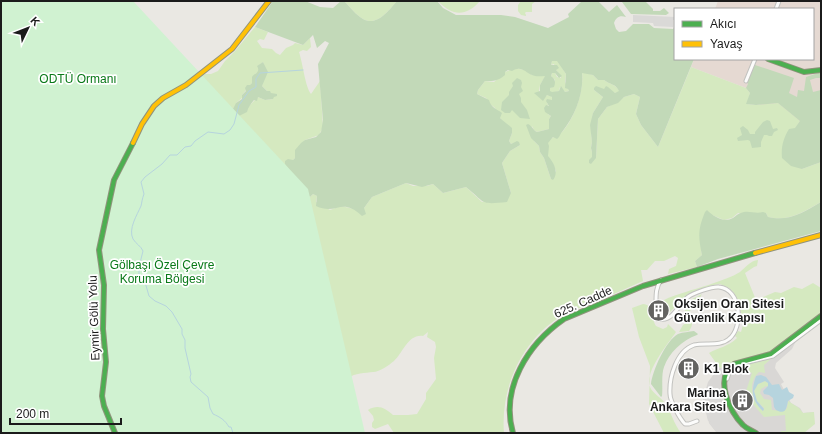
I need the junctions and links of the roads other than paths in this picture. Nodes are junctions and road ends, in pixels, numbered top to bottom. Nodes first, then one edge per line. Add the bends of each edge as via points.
1 (269, 1) edge
2 (755, 60) edge
3 (771, 60) edge
4 (821, 70) edge
5 (746, 81) dead end
6 (821, 235) edge
7 (661, 280) junction
8 (656, 303) junction
9 (670, 317) junction
10 (820, 318) edge
11 (697, 421) dead end
12 (115, 433) edge
13 (513, 433) edge
14 (756, 433) edge

1 - 12 street, Eymir Gölü Yolu via 229,52 154,106 114,180 99,250 103,274 106,362 102,396
2 - 5 street
3 - 4 street via 804,72
6 - 7 street, 625. Cadde
7 - 8 street via 656,291
7 - 13 street, 625. Cadde via 574,314 545,333 528,355 514,386 509,412
8 - 9 street via 664,317
8 - 9 street via 657,316 661,319
9 - 11 street via 689,296 717,286 729,291 738,309 738,324 730,338 722,343 692,346 681,355 672,370 671,400 685,424
10 - 14 street via 771,354 730,366 725,380 730,408 745,428

